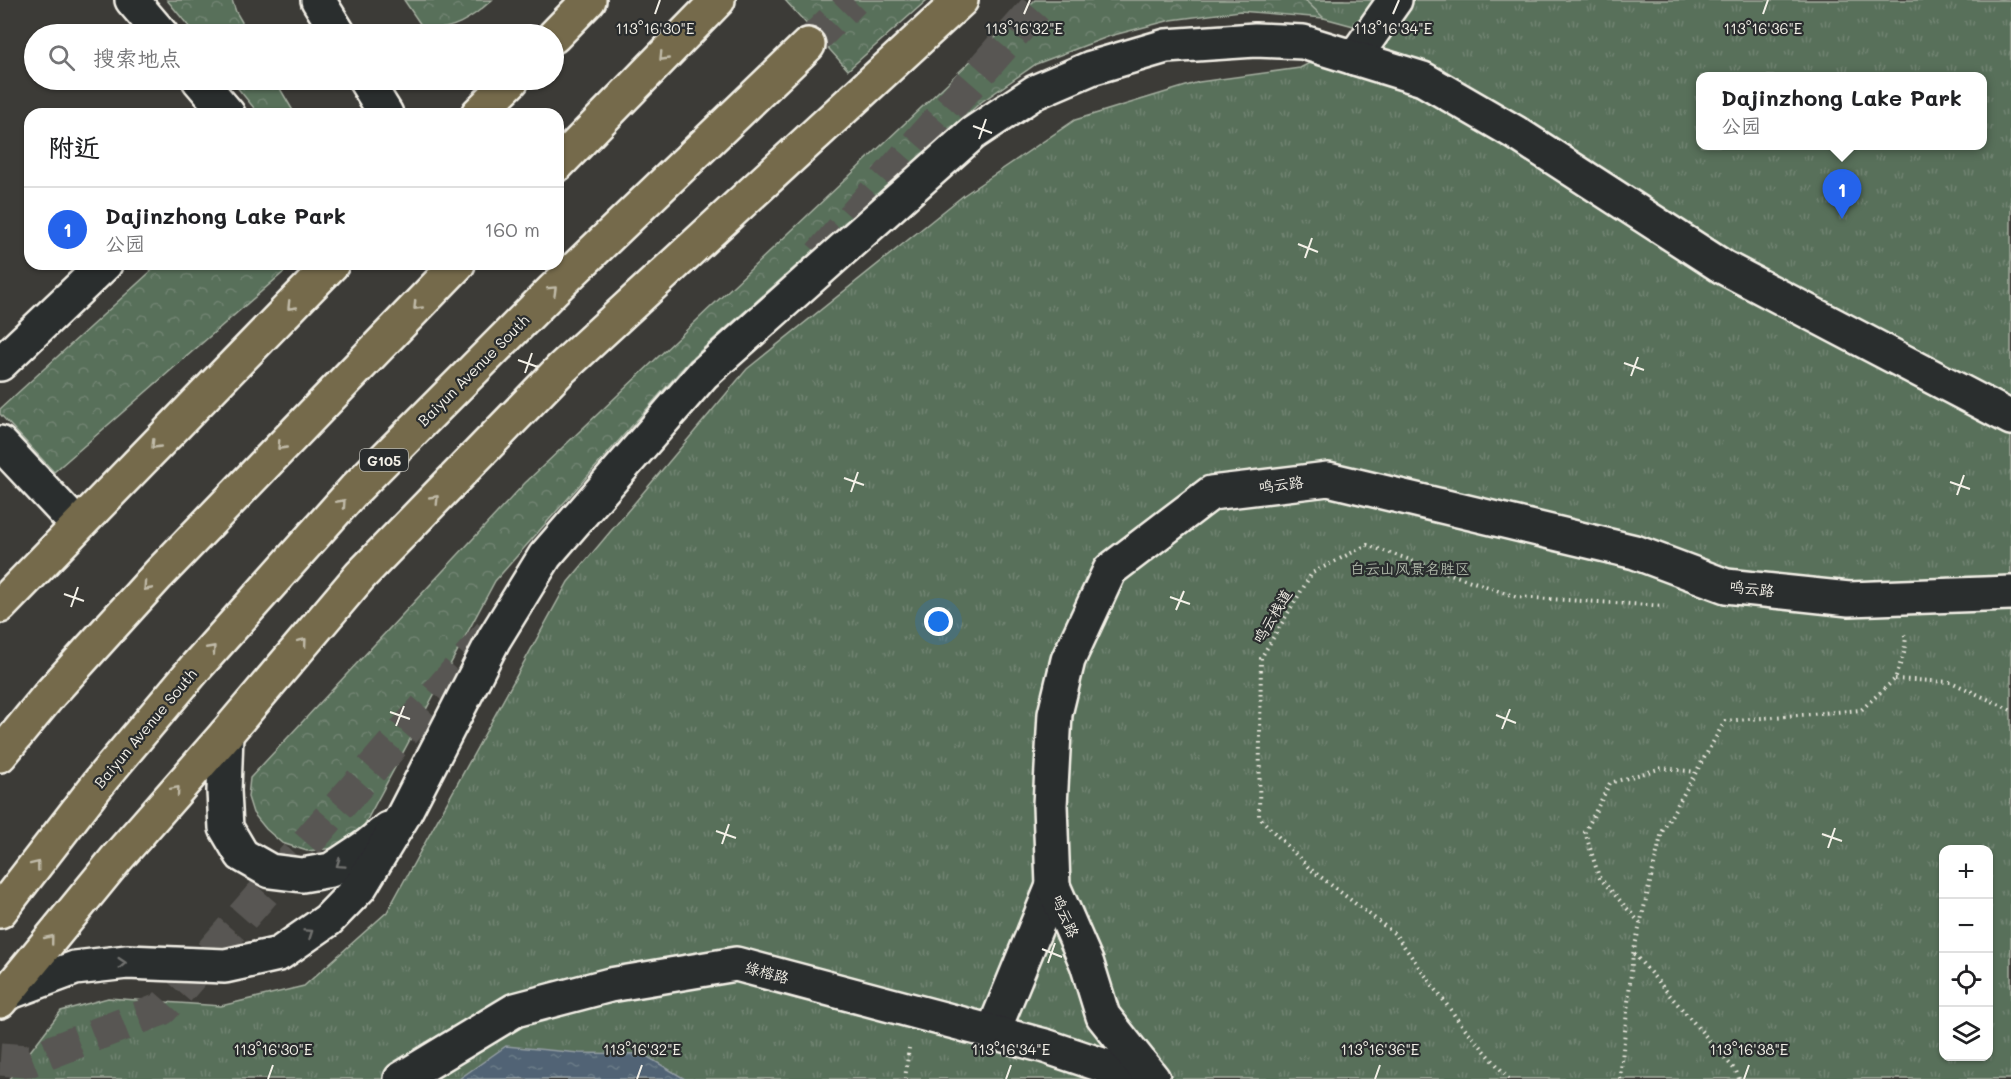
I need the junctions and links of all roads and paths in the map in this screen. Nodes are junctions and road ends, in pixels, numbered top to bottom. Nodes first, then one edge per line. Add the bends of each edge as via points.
1 (132, 0) edge
2 (318, 0) edge
3 (589, 0) edge
4 (718, 0) edge
5 (961, 0) edge
6 (1395, 0) edge
7 (152, 24) edge
8 (333, 24) edge
9 (564, 26) edge
10 (808, 45) tunnel mouth
11 (1354, 58) junction
12 (208, 90) edge
13 (371, 90) edge
14 (502, 90) edge
15 (223, 108) edge
16 (382, 108) edge
17 (484, 108) edge
18 (564, 158) edge
19 (99, 270) edge
20 (326, 270) edge
21 (452, 270) edge
22 (0, 364) edge
23 (2011, 418) edge
24 (0, 443) edge
25 (77, 525) junction
26 (2011, 593) edge
27 (0, 606) edge
28 (1667, 606) dead end
29 (2011, 710) edge
30 (226, 734) junction
31 (0, 755) edge
32 (1696, 772) junction
33 (403, 816) junction
34 (1053, 886) junction
35 (0, 911) edge
36 (1640, 923) junction
37 (1633, 954) junction
38 (3, 997) edge
39 (993, 1032) junction
40 (401, 1079) edge
41 (1144, 1079) edge
42 (1154, 1079) edge
43 (1509, 1079) edge
44 (1620, 1079) edge
45 (1738, 1079) edge

1 - 7 street
2 - 8 street
3 - 9 highway
4 -> 18 highway
30 -> 5 highway via 360,576 561,369
6 - 11 street
35 -> 10 highway, Baiyun Avenue South / G105 via 120,757 355,489
11 - 23 street via 1423,79 1516,132 1723,267
11 - 33 street via 1303,42 1255,40 1166,46 1091,68 1035,92 972,134 703,374 544,556 494,639
12 - 15 street
13 - 16 street
14 - 17 highway
19 - 22 street
20 -> 25 highway
21 -> 31 highway via 158,575
24 - 25 street
25 - 27 highway
26 - 34 street, 鸣云路 via 1850,599 1726,586 1635,552 1328,479 1210,493 1110,570 1068,660 1055,714 1050,805
28 - 43 path, 鸣云栈道 via 1517,597 1367,545 1312,573 1261,658 1259,817 1309,868 1395,934 1458,1020
29 - 32 path via 1951,682 1895,679 1861,710 1725,721
33 -> 30 street via 331,870 302,875 270,871 242,855 226,828
38 -> 30 highway
32 - 36 path via 1662,832
32 - 36 path via 1662,768 1610,783 1585,832 1599,877
38 -> 33 street via 75,968 127,962 225,966 279,954 328,920 360,887
34 - 39 street
34 - 42 street, 鸣云路 via 1087,964 1103,1016
36 - 37 path
37 - 44 path
37 - 45 path via 1736,1071
39 - 40 street, 绿榕路 via 736,964 610,985 515,1010
39 - 41 street, 绿榕路

